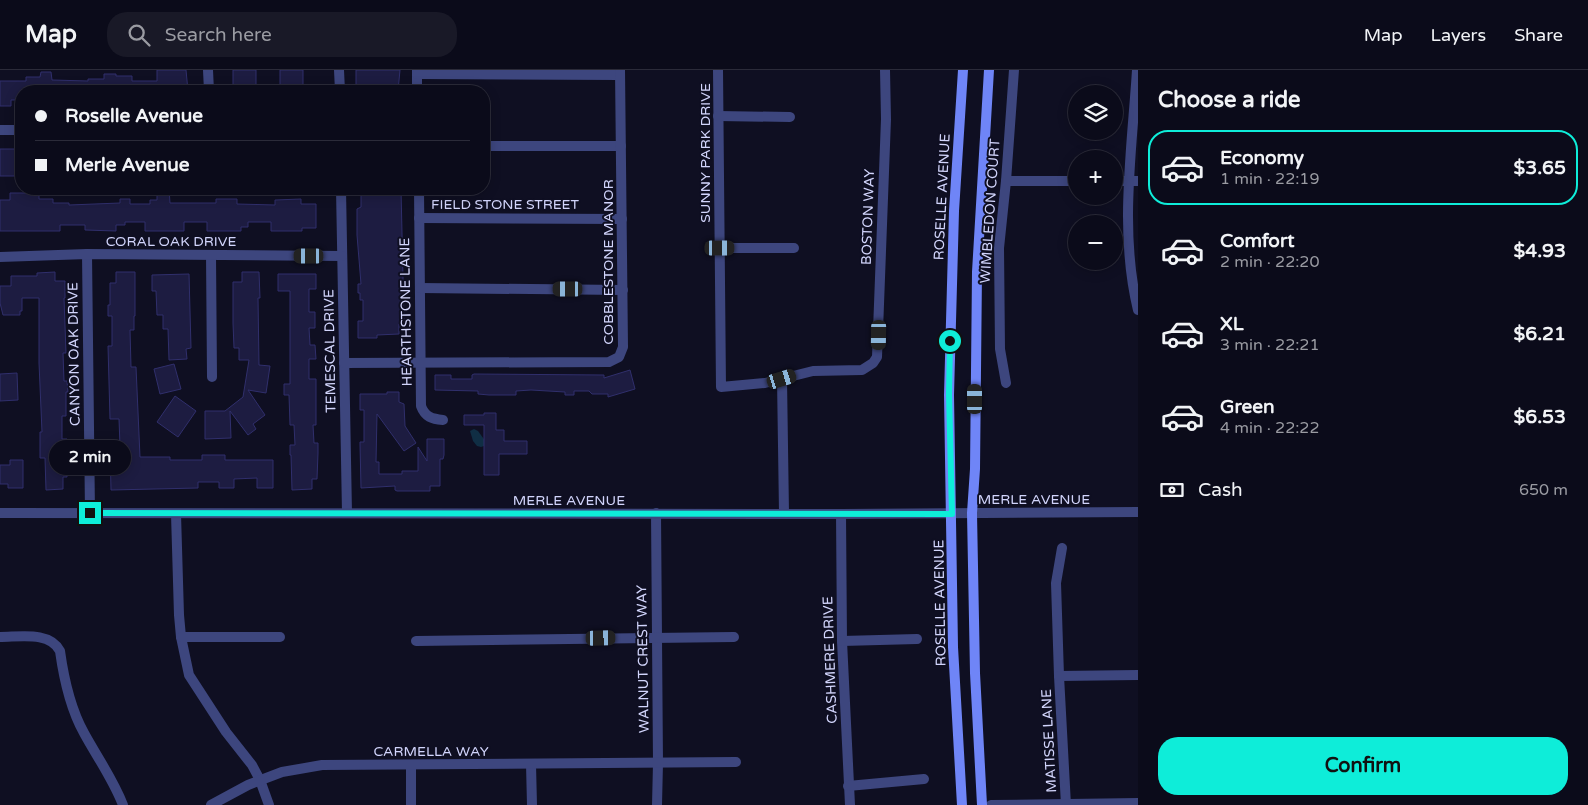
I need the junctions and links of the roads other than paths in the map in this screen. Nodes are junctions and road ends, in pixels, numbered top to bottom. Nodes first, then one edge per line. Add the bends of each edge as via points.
1 (208, 70) edge
2 (339, 70) edge
3 (718, 70) edge
4 (885, 70) edge
5 (963, 70) edge
6 (989, 70) edge
7 (1014, 70) edge
8 (1138, 70) edge
9 (417, 72) edge
10 (620, 72) edge
11 (209, 85) edge
12 (340, 85) edge
13 (417, 85) edge
14 (718, 116) junction
15 (790, 117) dead end
16 (0, 130) edge
17 (15, 130) edge
18 (490, 146) edge
19 (621, 146) junction
20 (1006, 181) junction
21 (1068, 181) edge
22 (1134, 181) edge
23 (341, 195) edge
24 (418, 195) edge
25 (419, 218) junction
26 (622, 219) junction
27 (720, 248) junction
28 (794, 248) dead end
29 (87, 254) junction
30 (211, 255) junction
31 (342, 256) junction
32 (0, 258) edge
33 (420, 288) junction
34 (623, 290) junction
35 (1138, 306) edge
36 (344, 363) junction
37 (421, 363) junction
38 (212, 377) dead end
39 (782, 379) junction
40 (1006, 383) dead end
41 (444, 420) dead end
42 (1138, 512) edge
43 (0, 513) edge
44 (90, 513) junction
45 (347, 513) junction
46 (656, 513) junction
47 (784, 513) junction
48 (972, 513) junction
49 (176, 514) junction
50 (841, 514) junction
51 (952, 514) junction
52 (1062, 548) dead end
53 (0, 637) edge
54 (280, 637) dead end
55 (734, 637) dead end
56 (181, 638) junction
57 (657, 638) junction
58 (917, 638) dead end
59 (416, 641) dead end
60 (842, 641) junction
61 (1138, 675) edge
62 (1059, 676) junction
63 (736, 762) dead end
64 (658, 763) junction
65 (531, 764) junction
66 (411, 765) junction
67 (924, 779) dead end
68 (260, 780) junction
69 (848, 786) junction
70 (1138, 803) edge
71 (1066, 804) edge
72 (123, 805) edge
73 (211, 805) edge
74 (269, 805) edge
75 (411, 805) edge
76 (532, 805) edge
77 (657, 805) edge
78 (850, 805) edge
79 (962, 805) edge
80 (982, 805) edge
81 (991, 805) edge

1 - 11 street
2 - 12 street
3 - 14 street, SUNNY PARK DRIVE
4 - 39 street, BOSTON WAY via 878,352 873,363 862,370 813,372
5 - 51 main road, ROSELLE AVENUE via 951,283
6 - 48 main road via 977,272
7 - 20 street, WIMBLEDON COURT
8 - 22 street
9 - 10 street
9 - 13 street
10 - 19 street, COBBLESTONE MANOR
14 - 15 street
14 - 27 street, SUNNY PARK DRIVE
16 - 17 street
18 - 19 street
19 - 26 street, COBBLESTONE MANOR
20 - 21 street
20 - 40 street, WIMBLEDON COURT via 999,248 1000,349
22 - 35 street via 1128,241
23 - 31 street, TEMESCAL DRIVE
24 - 25 street, HEARTHSTONE LANE
25 - 26 street, FIELD STONE STREET
25 - 33 street, HEARTHSTONE LANE
26 - 34 street, COBBLESTONE MANOR
27 - 28 street
27 - 39 street, SUNNY PARK DRIVE via 721,387
29 - 30 street, CORAL OAK DRIVE
29 - 32 street, CORAL OAK DRIVE
29 - 44 street, CANYON OAK DRIVE
30 - 31 street, CORAL OAK DRIVE
30 - 38 street
31 - 36 street, TEMESCAL DRIVE
33 - 34 street
33 - 37 street, HEARTHSTONE LANE
34 - 37 street, COBBLESTONE MANOR via 624,347 619,357 609,362
36 - 37 street, COBBLESTONE MANOR
36 - 45 street, TEMESCAL DRIVE
37 - 41 street, HEARTHSTONE LANE via 421,406 427,416
39 - 47 street
42 - 48 street, MERLE AVENUE
43 - 44 street, MERLE AVENUE
44 - 49 street, MERLE AVENUE
45 - 46 street, MERLE AVENUE
45 - 49 street, MERLE AVENUE
46 - 47 street, MERLE AVENUE
46 - 57 street, WALNUT CREST WAY
47 - 50 street, MERLE AVENUE
48 - 51 street, MERLE AVENUE
48 - 80 main road
49 - 56 street
50 - 51 street, MERLE AVENUE
50 - 60 street, CASHMERE DRIVE
51 - 79 main road, ROSELLE AVENUE via 953,647
52 - 62 street, MATISSE LANE via 1056,583
53 - 72 street via 44,638 55,643 60,651 74,712
54 - 56 street
55 - 57 street
56 - 68 street via 189,675
57 - 59 street
57 - 64 street, WALNUT CREST WAY
58 - 60 street
60 - 69 street, CASHMERE DRIVE
61 - 62 street
62 - 71 street, MATISSE LANE
63 - 64 street, CARMELLA WAY
64 - 65 street, CARMELLA WAY
64 - 77 street, WALNUT CREST WAY
65 - 66 street, CARMELLA WAY
65 - 76 street
66 - 68 street, CARMELLA WAY via 313,766
66 - 75 street
67 - 69 street
68 - 73 street, CARMELLA WAY
68 - 74 street
69 - 78 street, CASHMERE DRIVE
70 - 71 street
71 - 81 street

